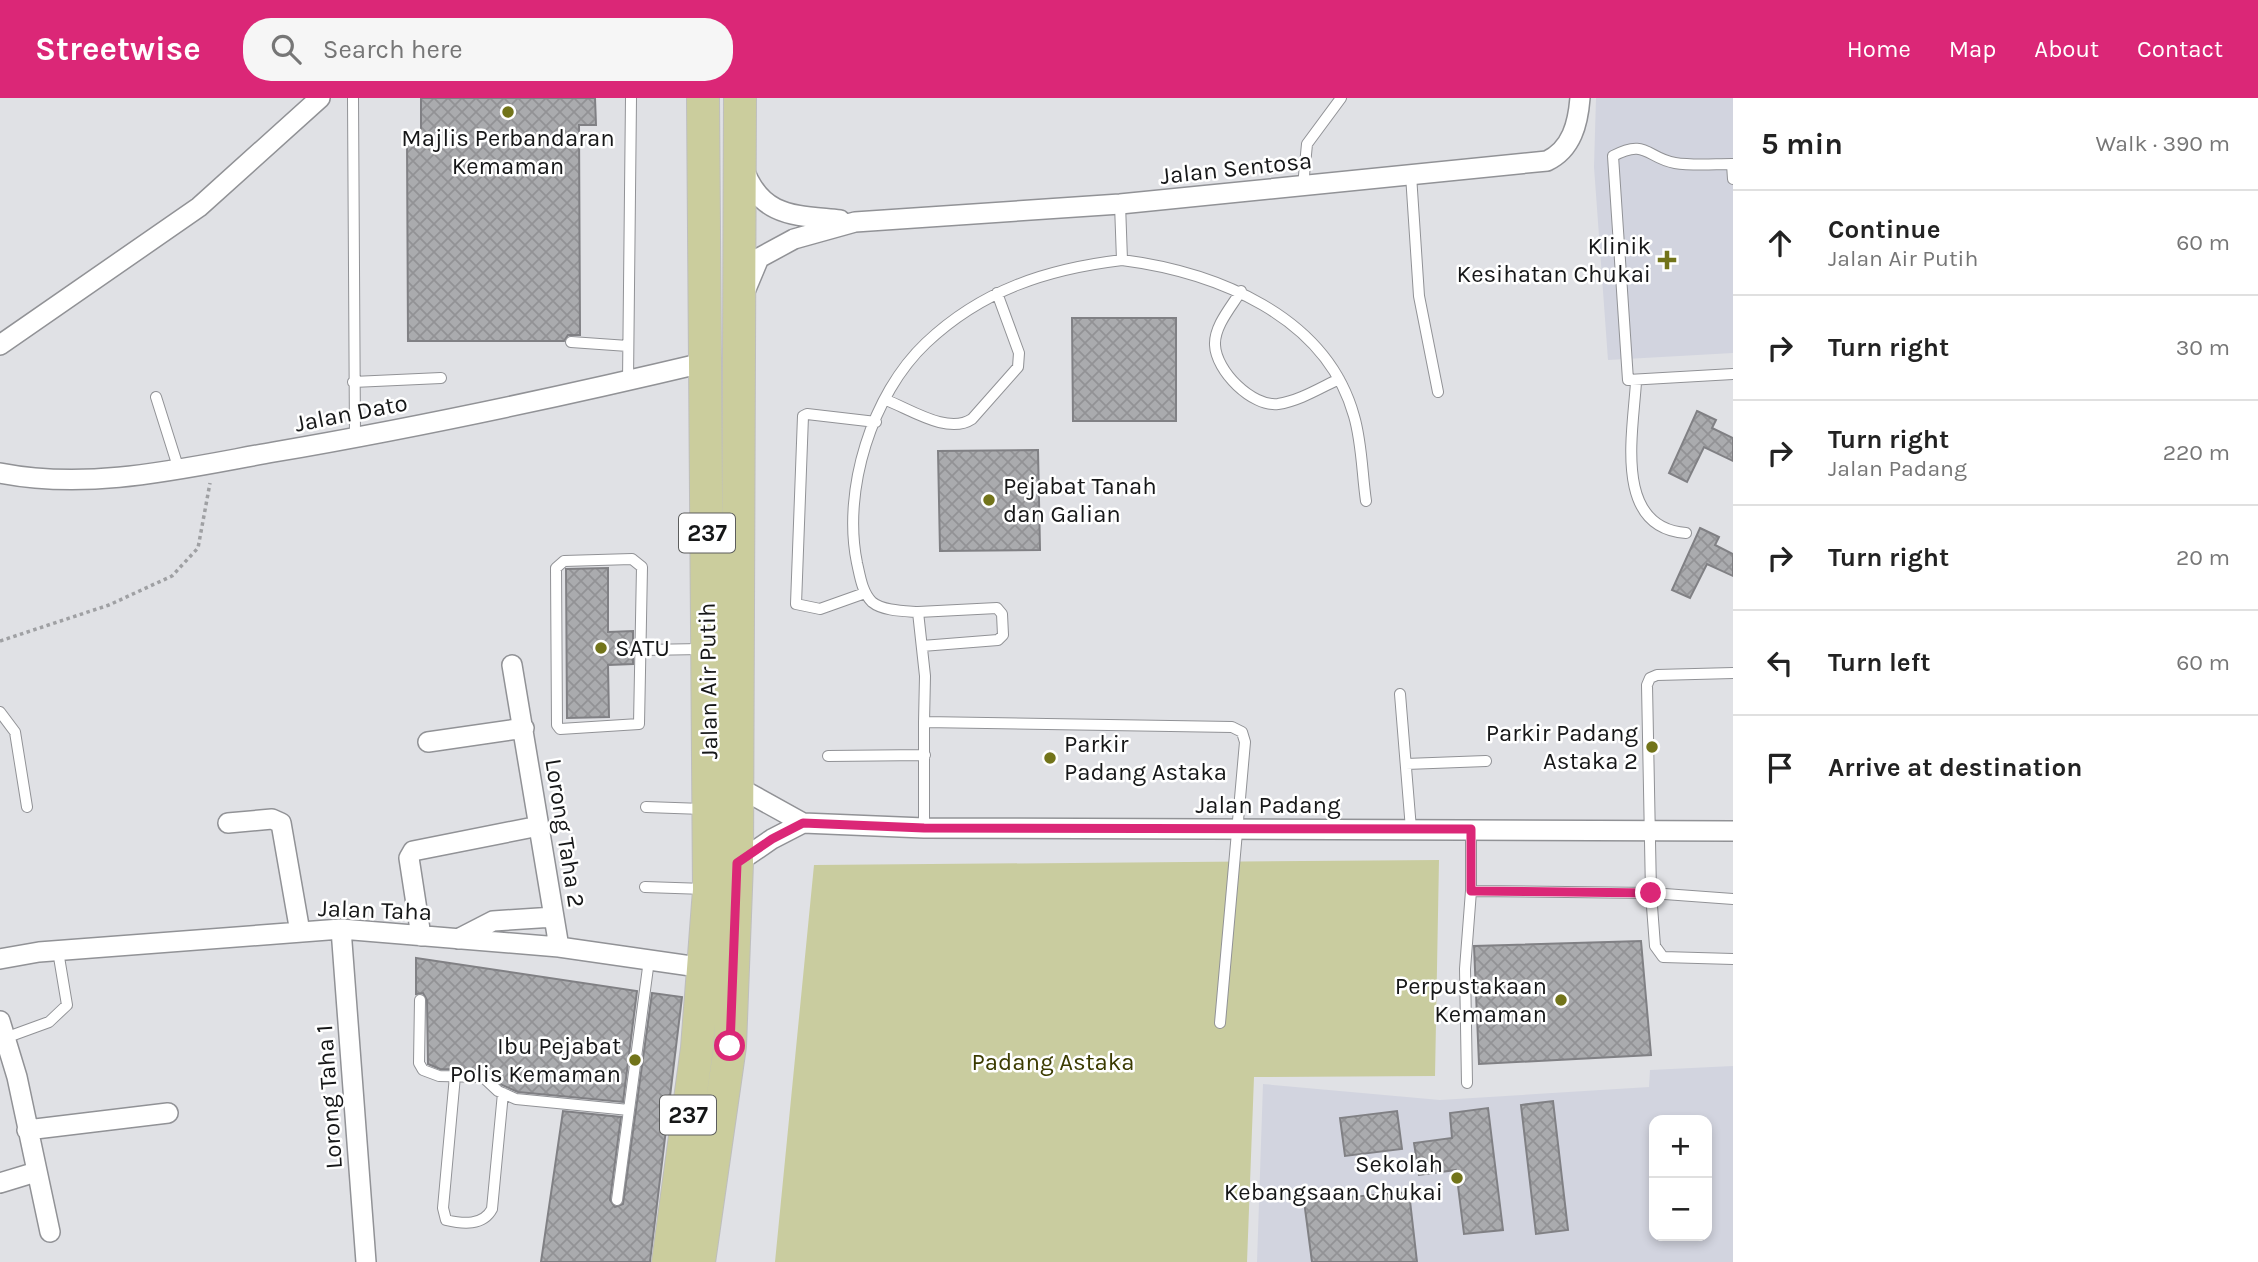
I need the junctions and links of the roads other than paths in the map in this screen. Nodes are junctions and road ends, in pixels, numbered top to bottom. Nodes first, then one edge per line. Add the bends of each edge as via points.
1 (320, 98) edge
2 (353, 98) edge
3 (631, 98) edge
4 (703, 98) edge
5 (740, 98) edge
6 (1341, 98) edge
7 (1580, 98) edge
8 (740, 158) junction
9 (1411, 174) junction
10 (1733, 179) edge
11 (1303, 186) junction
12 (1120, 204) junction
13 (855, 222) junction
14 (1122, 260) junction
15 (1241, 291) junction
16 (997, 293) junction
17 (741, 310) junction
18 (571, 342) dead end
19 (0, 345) edge
20 (628, 346) junction
21 (707, 362) junction
22 (1733, 374) edge
23 (441, 379) dead end
24 (1339, 379) junction
25 (628, 381) junction
26 (353, 382) junction
27 (1636, 382) junction
28 (1438, 392) dead end
29 (156, 397) dead end
30 (886, 400) junction
31 (876, 422) junction
32 (355, 438) junction
33 (179, 470) junction
34 (0, 473) edge
35 (1366, 501) dead end
36 (1686, 533) dead end
37 (865, 593) junction
38 (918, 612) junction
39 (922, 646) junction
40 (706, 649) junction
41 (643, 650) junction
42 (512, 665) dead end
43 (1733, 673) edge
44 (1400, 694) dead end
45 (0, 712) edge
46 (925, 722) junction
47 (524, 728) junction
48 (428, 742) dead end
49 (925, 755) junction
50 (828, 756) dead end
51 (1486, 761) dead end
52 (1406, 764) junction
53 (738, 787) junction
54 (27, 807) dead end
55 (646, 807) dead end
56 (710, 809) junction
57 (228, 823) dead end
58 (803, 823) junction
59 (539, 826) junction
60 (924, 828) junction
61 (1471, 829) junction
62 (1238, 830) junction
63 (1410, 830) junction
64 (1651, 830) junction
65 (1733, 831) edge
66 (737, 863) junction
67 (645, 887) dead end
68 (709, 890) junction
69 (1471, 891) junction
70 (1651, 893) junction
71 (1733, 899) edge
72 (554, 917) junction
73 (341, 929) junction
74 (300, 932) junction
75 (421, 936) junction
76 (458, 939) junction
77 (559, 947) junction
78 (58, 951) junction
79 (0, 959) edge
80 (1733, 959) edge
81 (649, 960) junction
82 (705, 968) junction
83 (420, 1000) dead end
84 (1220, 1023) dead end
85 (3, 1030) edge
86 (455, 1076) junction
87 (1467, 1083) dead end
88 (503, 1093) junction
89 (629, 1110) junction
90 (168, 1113) dead end
91 (27, 1130) junction
92 (36, 1172) junction
93 (0, 1183) edge
94 (617, 1200) dead end
95 (50, 1232) dead end
96 (366, 1262) edge
97 (668, 1262) edge
98 (699, 1262) edge

1 - 19 street via 199,207
2 - 26 lane
3 - 20 lane
4 - 21 main road, Jalan Air Putih / 237
5 - 8 main road, Jalan Air Putih / 237
6 - 11 lane via 1307,144
7 - 9 street, Jalan Sentosa via 1578,124 1564,148 1547,161
8 - 13 street via 753,188 777,210
8 - 17 main road, Jalan Air Putih / 237
9 - 11 street, Jalan Sentosa
9 - 28 lane via 1419,296
10 - 27 lane via 1732,164 1673,163 1646,149 1628,148 1613,156 1627,379
11 - 12 street, Jalan Sentosa
12 - 13 street, Jalan Sentosa
12 - 14 lane
13 - 17 street via 794,239 759,258
14 - 15 lane via 1167,266
14 - 16 lane via 1067,267
15 - 24 lane via 1317,349
15 - 24 lane via 1217,331 1215,346 1230,376 1247,393 1260,402 1276,404
16 - 30 lane via 954,318 923,345
16 - 30 lane via 1019,353 1018,367 972,419 962,425 947,424
17 - 53 main road, Jalan Air Putih / 237
18 - 20 lane
20 - 25 lane
21 - 25 street, Jalan Dato
21 - 40 main road, Jalan Air Putih / 237
22 - 27 lane
23 - 26 lane
24 - 35 lane via 1354,416
25 - 32 street, Jalan Dato
26 - 32 lane
27 - 36 lane via 1632,460 1638,504 1645,516 1666,531
29 - 33 lane
30 - 31 lane
31 - 37 lane via 866,438 853,503 855,548
31 - 37 lane via 803,416 796,604 820,609
32 - 33 street, Jalan Dato
33 - 34 street, Jalan Dato via 101,479
37 - 38 lane via 874,604
38 - 39 lane
38 - 39 lane via 998,608 1002,614 1003,635 998,640
39 - 46 lane
40 - 41 lane
40 - 56 main road, Jalan Air Putih / 237
41 - 41 lane via 639,724 565,731 556,726 559,564 632,559 642,567
42 - 47 street, Lorong Taha 2
43 - 64 lane via 1650,678
44 - 52 lane
45 - 54 lane via 15,732
46 - 49 lane
46 - 62 lane via 1232,727 1242,732 1245,742
47 - 48 street
47 - 59 street, Lorong Taha 2
49 - 50 lane
49 - 60 lane
51 - 52 lane
52 - 63 lane
53 - 58 street
53 - 66 main road, Jalan Air Putih / 237
55 - 56 lane
56 - 68 main road, Jalan Air Putih / 237
57 - 74 street via 272,819 281,823
58 - 60 street, Jalan Padang
58 - 66 street
59 - 72 street, Lorong Taha 2
59 - 75 street via 413,851 409,858
60 - 62 street, Jalan Padang
61 - 63 street, Jalan Padang
61 - 64 street, Jalan Padang
61 - 69 lane
62 - 63 street, Jalan Padang
62 - 84 lane
64 - 65 street, Jalan Padang
64 - 70 lane
66 - 98 main road, Jalan Air Putih / 237 via 730,1046
67 - 68 lane
68 - 82 main road, Jalan Air Putih / 237
69 - 70 lane
69 - 87 lane via 1465,969
70 - 71 lane
70 - 80 lane via 1655,946 1662,957
72 - 76 street via 493,921
72 - 77 street, Lorong Taha 2
73 - 74 street, Jalan Taha
73 - 75 street, Jalan Taha
73 - 96 street, Lorong Taha 1
74 - 78 street, Jalan Taha
75 - 76 street, Jalan Taha
76 - 77 street, Jalan Taha
77 - 81 street, Jalan Taha
78 - 79 street, Jalan Taha
78 - 85 lane via 67,1005 49,1022
81 - 82 street, Jalan Taha
81 - 89 lane
82 - 97 main road, Jalan Air Putih / 237
83 - 86 lane via 419,1063 423,1070 439,1076
85 - 91 street
86 - 88 lane via 483,1077
86 - 88 lane via 443,1208 446,1220 483,1220 492,1209
88 - 89 lane via 516,1099
89 - 94 lane
90 - 91 street
91 - 92 street
92 - 93 street
92 - 95 street

